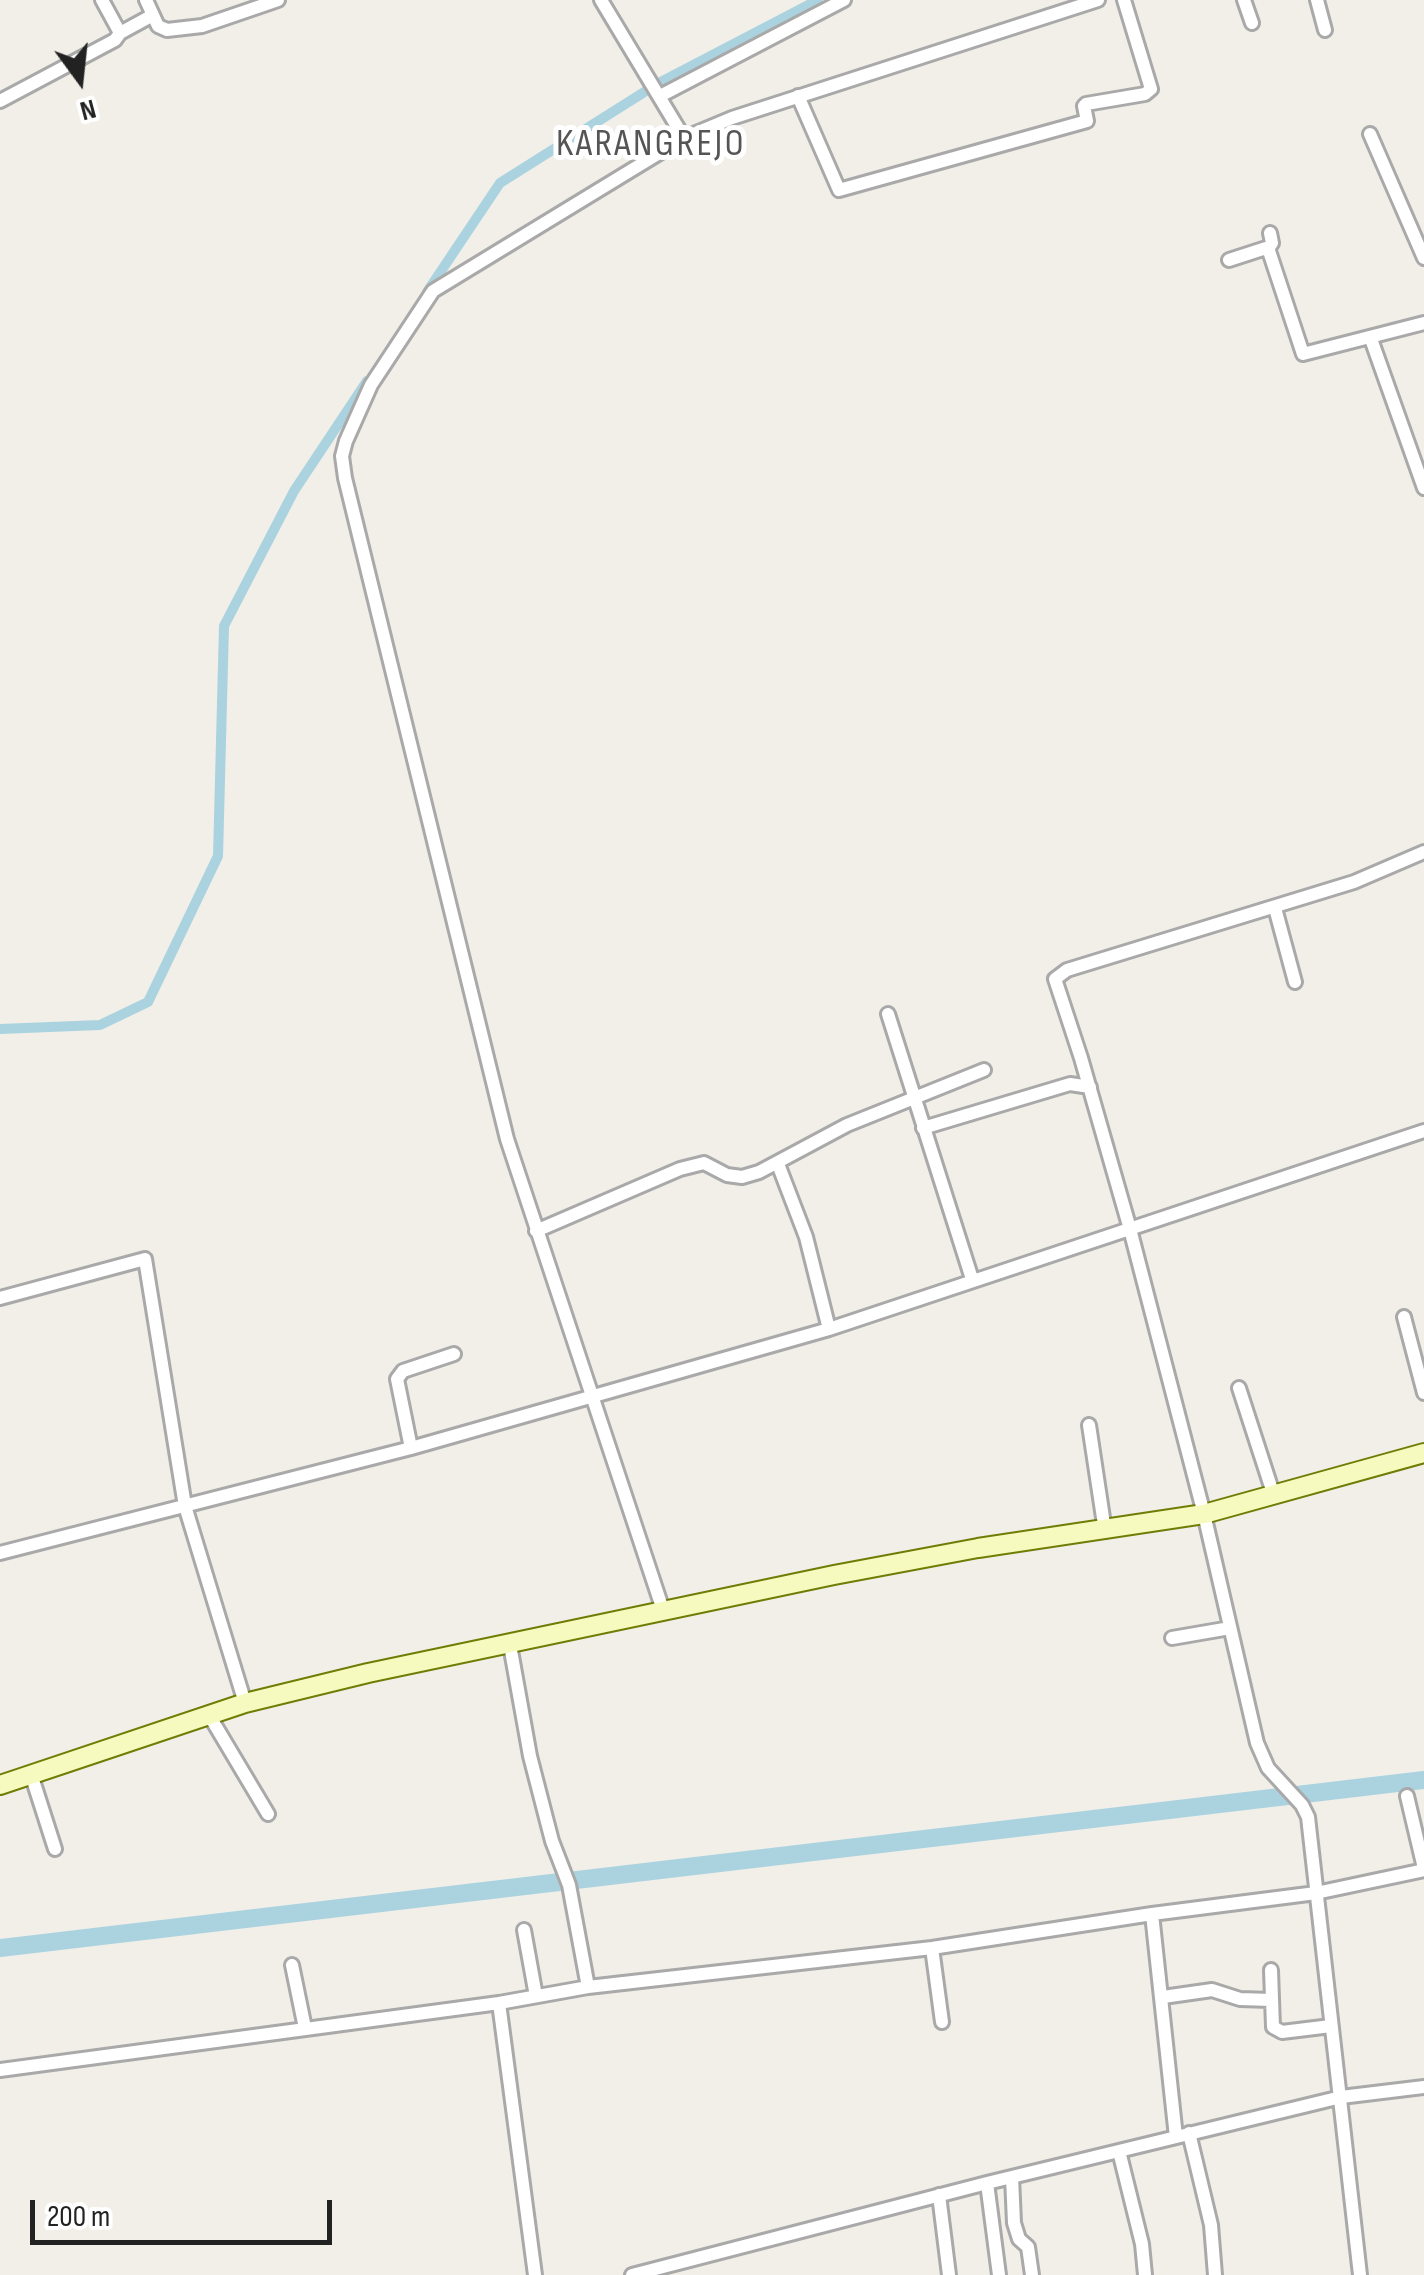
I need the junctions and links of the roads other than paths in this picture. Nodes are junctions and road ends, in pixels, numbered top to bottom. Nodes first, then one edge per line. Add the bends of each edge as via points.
1 (102, 0) edge
2 (146, 0) edge
3 (278, 0) edge
4 (601, 0) edge
5 (844, 0) edge
6 (1094, 0) edge
7 (1124, 0) edge
8 (1244, 0) edge
9 (1317, 0) edge
10 (153, 16) junction
11 (1252, 23) dead end
12 (1325, 30) dead end
13 (120, 33) junction
14 (656, 90) junction
15 (798, 96) junction
16 (0, 101) edge
17 (1370, 134) dead end
18 (684, 138) junction
19 (1270, 233) dead end
20 (1268, 249) junction
21 (1424, 258) edge
22 (1228, 260) dead end
23 (1424, 323) edge
24 (1372, 339) junction
25 (1424, 488) edge
26 (1424, 852) edge
27 (1275, 908) junction
28 (1295, 982) dead end
29 (888, 1014) dead end
30 (984, 1070) dead end
31 (1090, 1087) junction
32 (914, 1099) junction
33 (924, 1128) junction
34 (1424, 1131) edge
35 (778, 1164) junction
36 (1130, 1229) junction
37 (536, 1230) junction
38 (972, 1279) junction
39 (0, 1298) edge
40 (1404, 1317) dead end
41 (828, 1329) junction
42 (454, 1354) dead end
43 (1239, 1388) dead end
44 (1424, 1394) edge
45 (591, 1398) junction
46 (1089, 1425) dead end
47 (411, 1448) junction
48 (1424, 1452) edge
49 (1274, 1496) junction
50 (185, 1506) junction
51 (1204, 1514) junction
52 (1105, 1531) junction
53 (0, 1553) edge
54 (663, 1610) junction
55 (1230, 1628) junction
56 (1172, 1638) dead end
57 (510, 1644) junction
58 (245, 1703) junction
59 (208, 1716) junction
60 (31, 1774) junction
61 (0, 1785) edge
62 (1407, 1796) dead end
63 (268, 1814) dead end
64 (1418, 1816) edge
65 (55, 1849) dead end
66 (1424, 1869) edge
67 (1316, 1894) junction
68 (1152, 1914) junction
69 (524, 1930) dead end
70 (932, 1948) junction
71 (292, 1965) dead end
72 (1272, 1970) dead end
73 (588, 1988) junction
74 (536, 1996) junction
75 (1162, 1996) junction
76 (1271, 2000) junction
77 (499, 2002) junction
78 (942, 2022) dead end
79 (1330, 2026) junction
80 (305, 2028) junction
81 (0, 2070) edge
82 (1424, 2087) edge
83 (1341, 2097) junction
84 (1182, 2135) junction
85 (1119, 2151) junction
86 (1012, 2176) junction
87 (987, 2183) junction
88 (939, 2196) junction
89 (535, 2275) edge
90 (632, 2275) edge
91 (949, 2275) edge
92 (999, 2275) edge
93 (1032, 2275) edge
94 (1145, 2275) edge
95 (1214, 2275) edge
96 (1360, 2275) edge

1 - 13 street
2 - 10 street
3 - 10 street via 202,26 167,30
4 - 14 street
5 - 14 street
6 - 15 street
7 - 15 street via 1151,88 1086,104 1088,120 839,190
8 - 11 street
9 - 12 street
10 - 13 street
13 - 16 street
14 - 18 street
15 - 18 street
17 - 21 street
18 - 37 street via 433,291 371,384 342,456 482,1040
19 - 20 street
20 - 22 street
20 - 24 street via 1301,353
23 - 24 street
24 - 25 street
26 - 27 street
27 - 28 street
27 - 31 street via 1056,976
29 - 32 street
30 - 32 street
31 - 33 street via 1070,1084
31 - 36 street
32 - 33 street
32 - 35 street via 847,1125
33 - 38 street
34 - 36 street
35 - 37 street via 742,1177 704,1163 680,1168
35 - 41 street via 806,1237
36 - 38 street
36 - 51 street
37 - 45 street
38 - 41 street
39 - 50 street via 145,1259
40 - 44 street
41 - 45 street
42 - 47 street via 402,1371 397,1379
43 - 49 street
45 - 47 street
45 - 54 street
46 - 52 street
47 - 50 street
48 - 49 street
49 - 51 street
50 - 53 street
50 - 58 street
51 - 52 street
51 - 55 street
52 - 54 street via 978,1548
54 - 57 street
55 - 56 street
55 - 67 street via 1258,1744 1268,1768 1308,1817
57 - 58 street
57 - 73 street via 530,1756 569,1886
58 - 59 street
59 - 60 street
59 - 63 street
60 - 61 street
60 - 65 street
62 - 64 street
64 - 66 street
66 - 67 street
67 - 68 street
67 - 79 street
68 - 70 street
68 - 75 street
69 - 74 street
70 - 73 street
70 - 78 street
71 - 80 street
72 - 76 street
73 - 74 street
74 - 77 street
75 - 76 street via 1212,1990
75 - 84 street
76 - 79 street via 1276,2030
77 - 80 street
77 - 89 street
79 - 83 street
80 - 81 street
82 - 83 street
83 - 84 street
83 - 96 street
84 - 85 street
84 - 95 street via 1213,2236
85 - 86 street
85 - 94 street
86 - 87 street
86 - 93 street via 1014,2224 1028,2247
87 - 88 street
87 - 92 street
88 - 90 street
88 - 91 street

